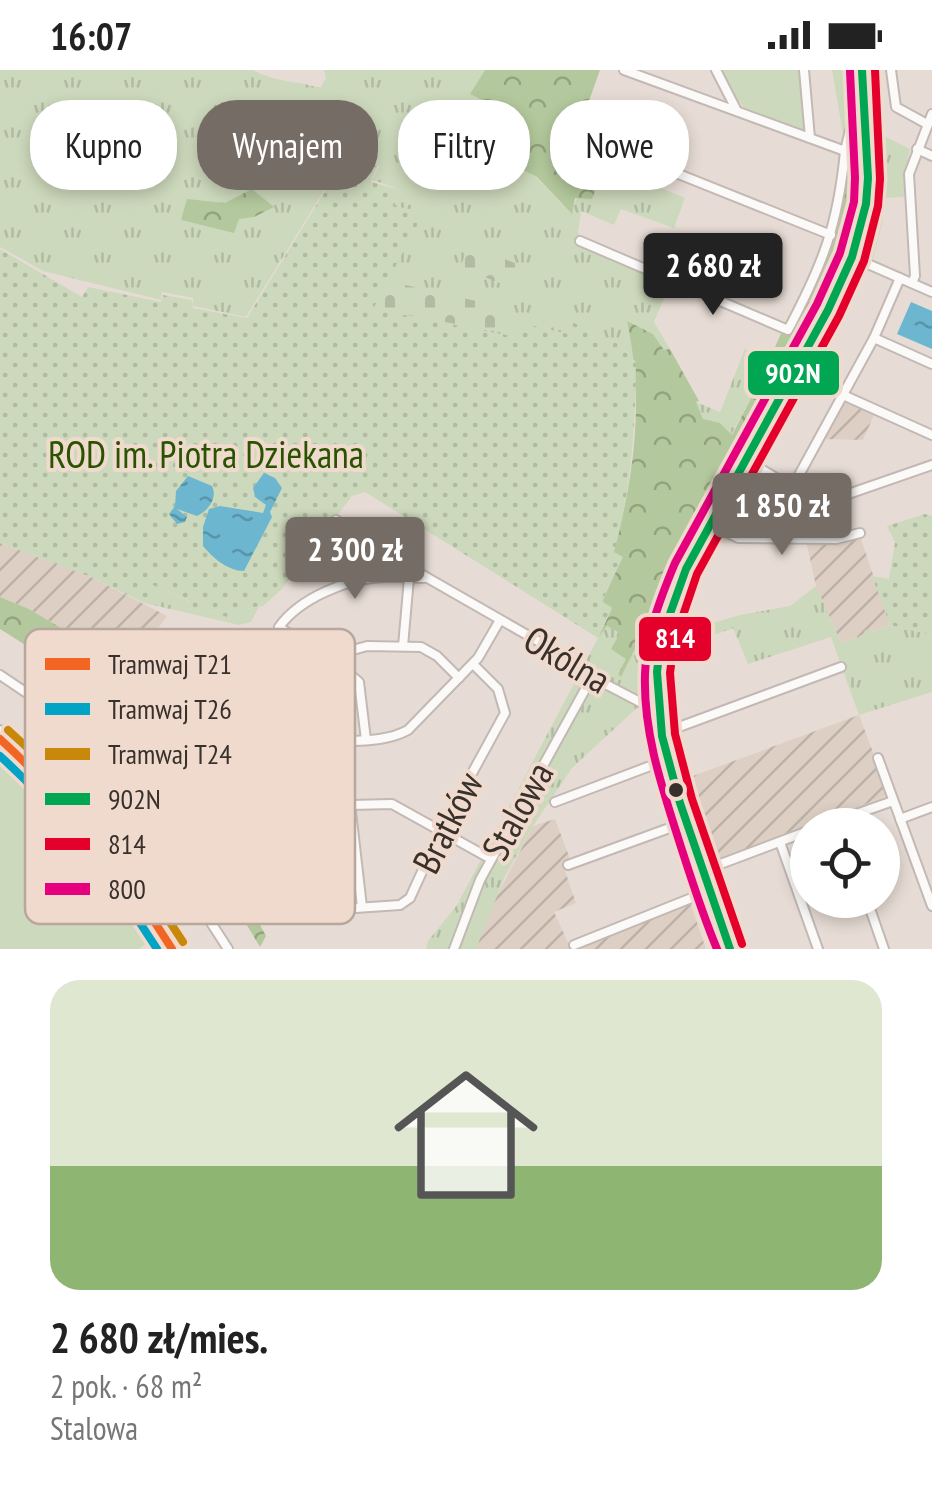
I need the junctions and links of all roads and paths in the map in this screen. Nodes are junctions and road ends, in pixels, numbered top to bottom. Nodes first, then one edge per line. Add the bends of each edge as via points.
1 (624, 70) edge
2 (716, 70) edge
3 (804, 70) edge
4 (862, 70) edge
5 (892, 70) edge
6 (730, 96) junction
7 (722, 106) junction
8 (737, 111) junction
9 (932, 114) edge
10 (927, 124) junction
11 (868, 126) junction
12 (810, 138) junction
13 (917, 150) junction
14 (845, 151) junction
15 (932, 156) edge
16 (689, 178) edge
17 (832, 235) junction
18 (580, 242) dead end
19 (852, 257) junction
20 (900, 278) junction
21 (912, 283) junction
22 (932, 292) edge
23 (874, 338) junction
24 (932, 364) edge
25 (843, 395) junction
26 (932, 435) edge
27 (746, 460) junction
28 (932, 465) edge
29 (793, 486) junction
30 (336, 520) dead end
31 (710, 524) junction
32 (860, 532) dead end
33 (409, 578) junction
34 (426, 578) junction
35 (500, 620) junction
36 (281, 629) edge
37 (403, 646) junction
38 (355, 649) edge
39 (473, 664) junction
40 (840, 667) dead end
41 (0, 675) edge
42 (592, 677) junction
43 (459, 678) junction
44 (355, 679) edge
45 (25, 692) edge
46 (657, 711) junction
47 (0, 730) edge
48 (660, 734) junction
49 (366, 740) junction
50 (355, 741) edge
51 (25, 751) edge
52 (878, 758) dead end
53 (666, 760) junction
54 (893, 800) junction
55 (555, 802) dead end
56 (355, 805) edge
57 (932, 806) edge
58 (873, 808) edge
59 (896, 808) edge
60 (900, 819) joint
61 (686, 822) junction
62 (441, 830) junction
63 (790, 838) edge
64 (780, 842) junction
65 (355, 848) edge
66 (491, 859) junction
67 (568, 865) dead end
68 (702, 871) junction
69 (928, 882) edge
70 (708, 890) junction
71 (932, 906) edge
72 (362, 907) junction
73 (355, 908) edge
74 (873, 918) edge
75 (164, 924) edge
76 (212, 924) edge
77 (574, 946) dead end
78 (180, 949) edge
79 (228, 949) edge
80 (454, 949) edge
81 (730, 949) edge
82 (818, 949) edge
83 (884, 949) edge

1 - 7 street
2 - 6 street
3 - 12 street
4 - 11 street
5 - 10 street via 896,107
6 - 7 street
6 - 8 street
7 - 8 street
8 - 12 street
9 - 10 street
10 - 13 street
11 - 14 street via 850,130
11 - 19 street via 866,204
12 - 14 street
13 - 15 street
13 - 21 street via 908,174
14 - 17 street
16 - 17 street
17 - 18 street via 788,330
19 - 20 street
19 - 27 street
20 - 21 street
20 - 23 street
21 - 22 street
23 - 24 street
23 - 25 street
25 - 26 street
25 - 29 street
27 - 29 street
27 - 31 street
28 - 29 street via 840,499
30 - 34 street, Okólna
31 - 32 street via 738,538 836,539
31 - 46 street via 664,624
33 - 34 street, Okólna
33 - 36 street, Okólna via 343,586 291,612
33 - 37 street
34 - 35 street, Okólna
35 - 39 street
35 - 42 street, Okólna
37 - 38 street
37 - 43 street via 428,649
39 - 43 street
39 - 62 street, Bratków via 498,689 506,713
40 - 48 street
41 - 45 street
42 - 46 street, Okólna
42 - 66 street, Stalowa
43 - 49 street via 408,730
44 - 49 street
46 - 48 street
47 - 51 street
48 - 53 street
49 - 50 street
52 - 54 street
53 - 55 street
53 - 61 street
54 - 58 street
54 - 59 street
56 - 62 street via 392,804
57 - 60 street
60 - 69 street
61 - 67 street
61 - 68 street
62 - 66 street
62 - 72 street, Bratków via 410,898 400,905
63 - 64 street
64 - 68 street
64 - 82 street
65 - 72 street
66 - 80 street, Stalowa
68 - 70 street
69 - 71 street
70 - 77 street
70 - 81 street
72 - 73 street, Bratków
74 - 83 street
75 - 78 street
76 - 79 street

